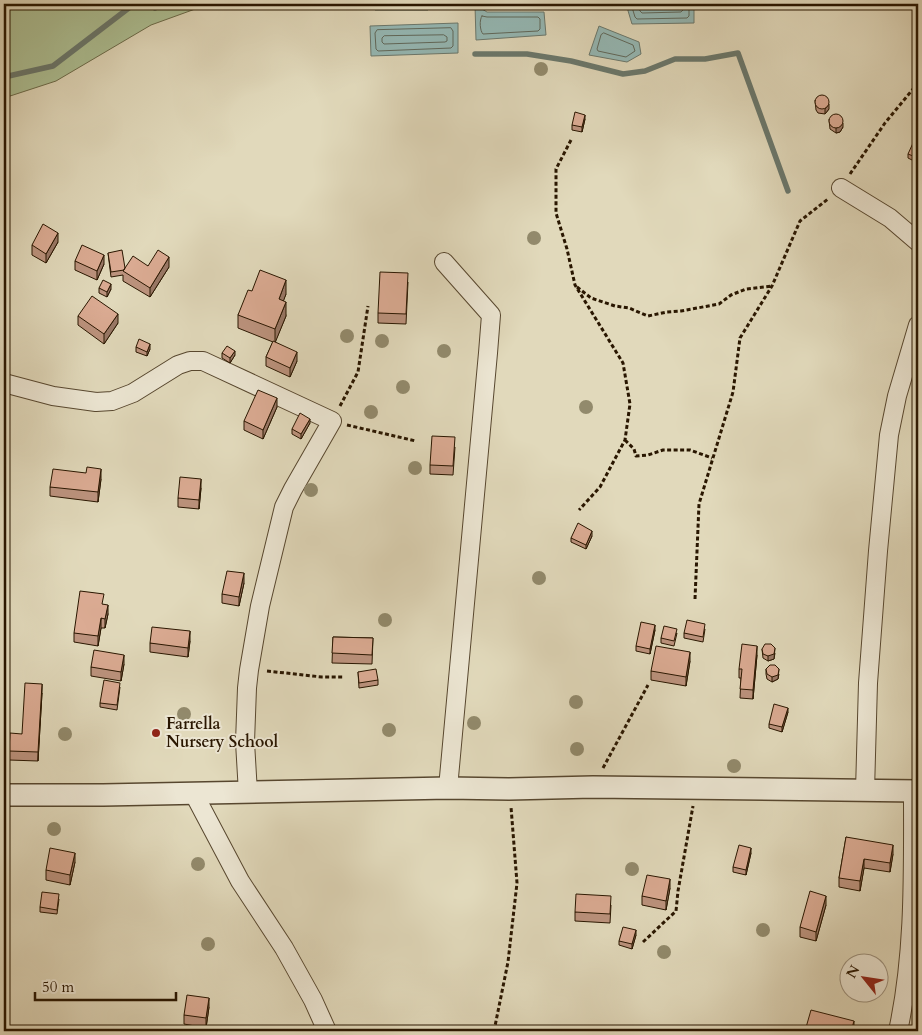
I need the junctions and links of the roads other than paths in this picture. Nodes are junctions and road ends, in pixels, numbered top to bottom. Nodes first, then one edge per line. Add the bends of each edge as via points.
1 (840, 188) road end
2 (918, 242) edge
3 (444, 262) dead end
4 (918, 325) edge
5 (4, 384) edge
6 (448, 788) junction
7 (865, 791) junction
8 (916, 791) edge
9 (248, 793) junction
10 (194, 794) junction
11 (4, 795) edge
12 (326, 1031) edge
13 (898, 1031) edge

1 - 2 street via 890,218
3 - 6 street via 491,315
4 - 7 street via 889,435 868,683
5 - 9 street via 53,396 112,401 133,393 178,365 203,361 332,421 284,507 260,606 249,670 246,714
6 - 7 street
6 - 9 street
7 - 8 street
8 - 13 street via 906,988
9 - 10 street
10 - 11 street
10 - 12 street via 240,881 313,1000

